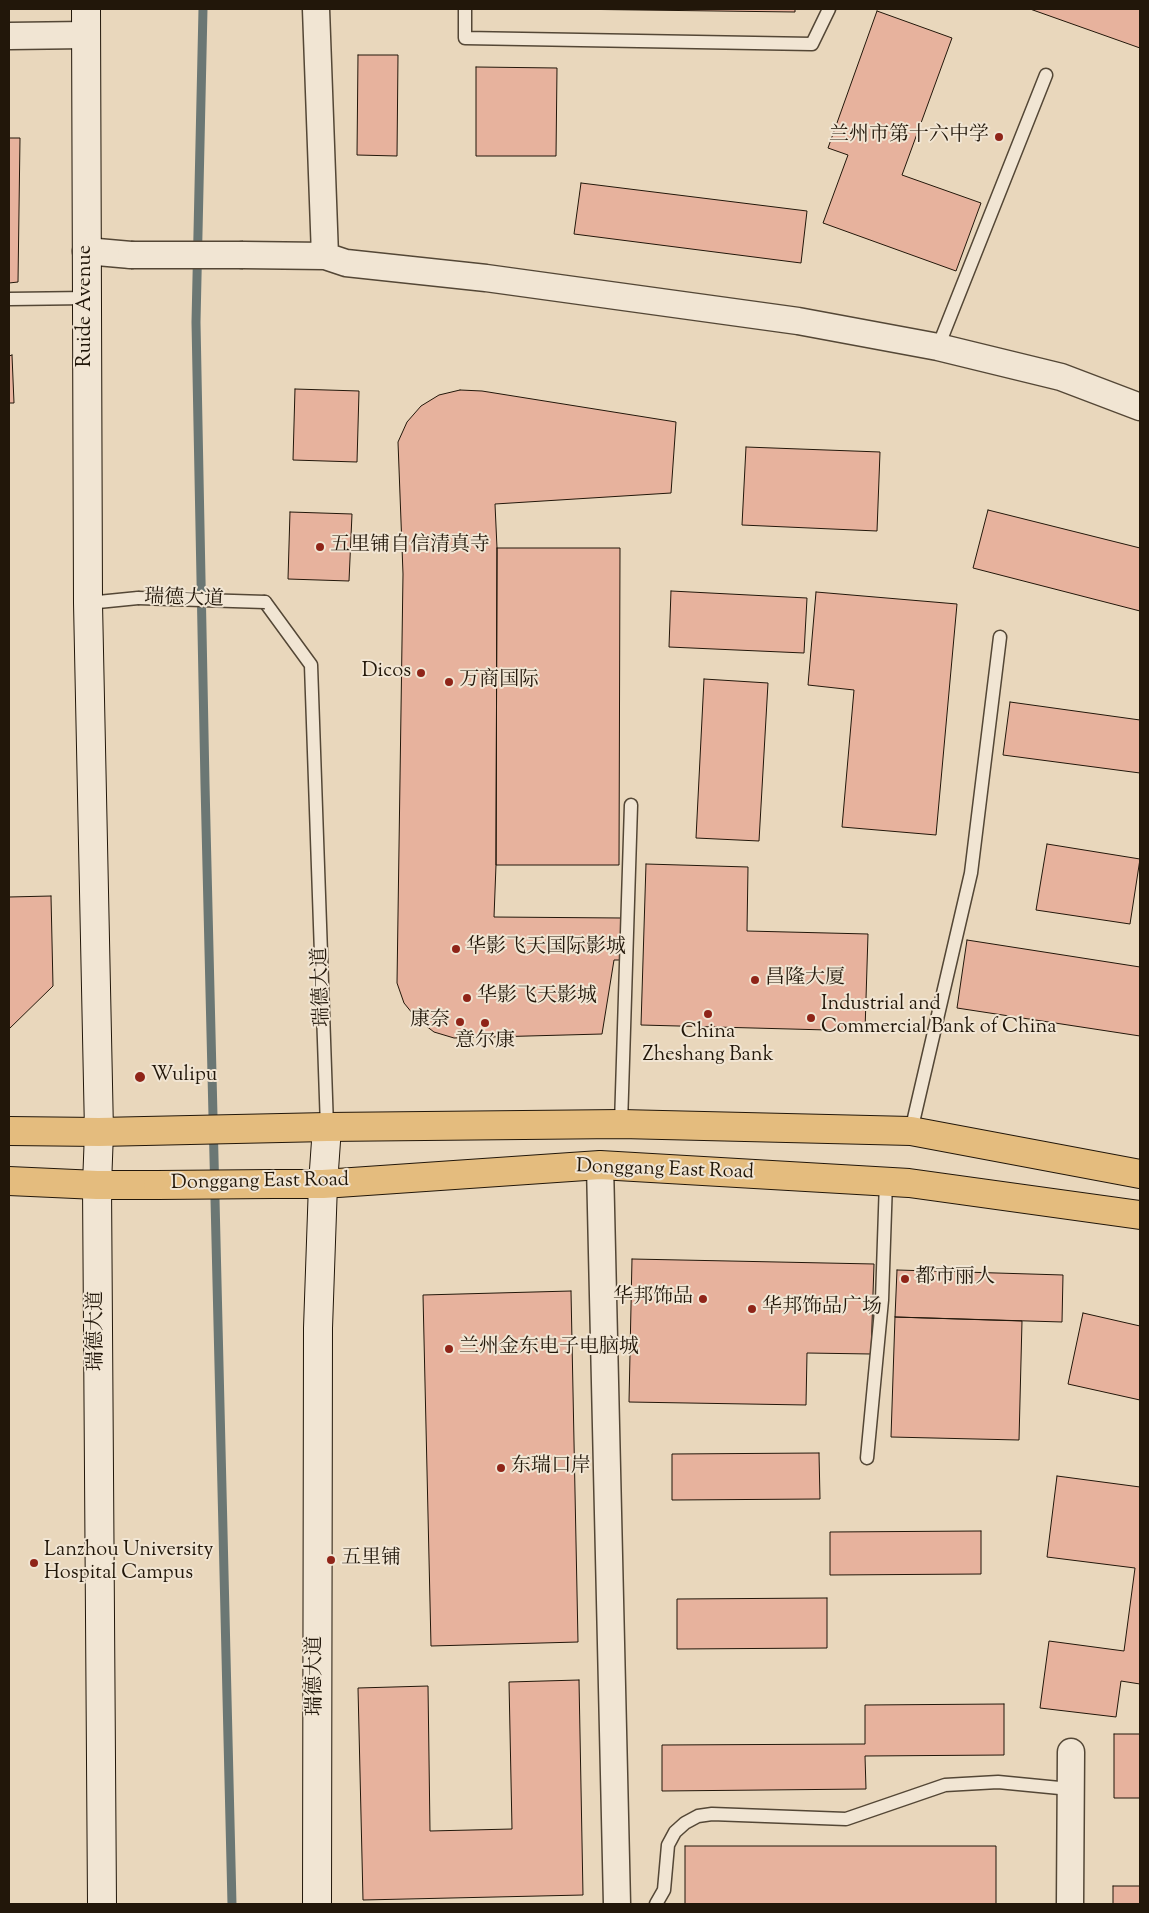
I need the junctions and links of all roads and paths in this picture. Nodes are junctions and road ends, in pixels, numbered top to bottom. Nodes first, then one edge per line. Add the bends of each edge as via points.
1 (316, 9) edge
2 (465, 9) edge
3 (829, 9) edge
4 (86, 22) edge
5 (9, 36) edge
6 (1046, 75) dead end
7 (86, 251) junction
8 (325, 256) junction
9 (87, 298) junction
10 (9, 299) edge
11 (938, 347) junction
12 (1140, 407) edge
13 (88, 603) junction
14 (1000, 637) dead end
15 (631, 806) dead end
16 (622, 1124) junction
17 (327, 1127) junction
18 (9, 1131) edge
19 (911, 1131) junction
20 (98, 1132) junction
21 (600, 1166) junction
22 (1140, 1174) edge
23 (9, 1181) edge
24 (886, 1181) junction
25 (323, 1184) junction
26 (97, 1185) junction
27 (1140, 1215) edge
28 (868, 1458) dead end
29 (1071, 1752) dead end
30 (1070, 1789) junction
31 (102, 1904) edge
32 (317, 1904) edge
33 (618, 1904) edge
34 (656, 1904) edge
35 (1070, 1904) edge

1 - 8 street
2 - 3 lane via 465,38 812,44
4 - 5 street
4 - 7 street, Ruide Avenue
6 - 11 lane
7 - 8 street, bridge
7 - 9 street, Ruide Avenue
8 - 11 street via 346,263 486,278 798,321
9 - 10 lane
9 - 13 street, Ruide Avenue
11 - 12 street via 1061,377
13 - 17 lane, 瑞德大道, bridge via 138,598 265,602 310,665
13 - 20 street, 瑞德大道
14 - 19 lane via 971,873
15 - 16 lane
16 - 17 main road
16 - 19 main road
17 - 20 main road
17 - 25 street, 瑞德大道
18 - 20 main road
19 - 22 main road
20 - 26 street, 瑞德大道
21 - 24 main road, Donggang East Road
21 - 25 main road, Donggang East Road
21 - 33 street
23 - 26 main road, Donggang East Road
24 - 27 main road, Donggang East Road
24 - 28 lane via 882,1300
25 - 26 main road, Donggang East Road, bridge
25 - 32 street, 瑞德大道 via 318,1328
26 - 31 street, 瑞德大道
29 - 30 street
30 - 34 lane via 998,1782 945,1785 846,1819 698,1816 685,1822 668,1845 664,1890
30 - 35 street

